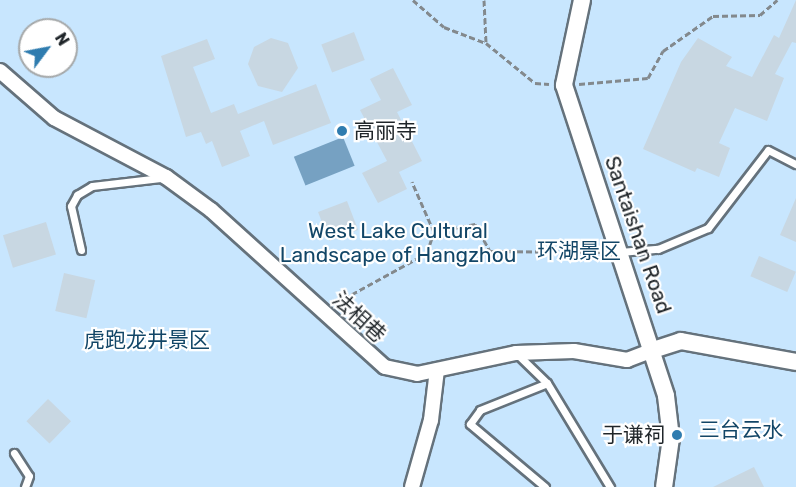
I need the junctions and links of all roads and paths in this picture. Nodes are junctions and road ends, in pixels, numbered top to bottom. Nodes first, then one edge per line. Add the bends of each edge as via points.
1 (413, 0) edge
2 (484, 0) edge
3 (582, 0) edge
4 (777, 0) edge
5 (486, 43) junction
6 (0, 70) edge
7 (564, 85) junction
8 (796, 164) edge
9 (166, 177) junction
10 (412, 182) dead end
11 (434, 232) junction
12 (81, 250) dead end
13 (620, 252) junction
14 (321, 311) junction
15 (653, 350) junction
16 (516, 353) junction
17 (796, 362) edge
18 (437, 370) junction
19 (547, 382) junction
20 (14, 453) dead end
21 (25, 487) edge
22 (412, 487) edge
23 (545, 487) edge
24 (610, 487) edge
25 (664, 487) edge

1 - 5 path via 444,27
2 - 5 path
3 - 7 street
4 - 7 path via 760,15 713,16 663,51 648,78
5 - 7 path via 535,83
6 - 9 street, 法相巷 via 54,118
7 - 13 street, Santaishan Road
8 - 13 lane via 768,150 708,228 658,249
9 - 12 lane via 92,186 77,195 70,206
9 - 14 street, 法相巷 via 211,210
10 - 11 path
11 - 13 path via 475,224 490,251
11 - 14 path via 427,253
13 - 15 street, Santaishan Road
14 - 18 street, 法相巷 via 385,367 417,374
15 - 16 street, 法相巷 via 627,360 574,351
15 - 17 street via 681,341
15 - 25 street, Santaishan Road via 670,438
16 - 18 street, 法相巷
16 - 19 lane
18 - 22 street via 431,420
19 - 23 lane via 480,410 470,424
19 - 24 lane
20 - 21 lane via 28,476

